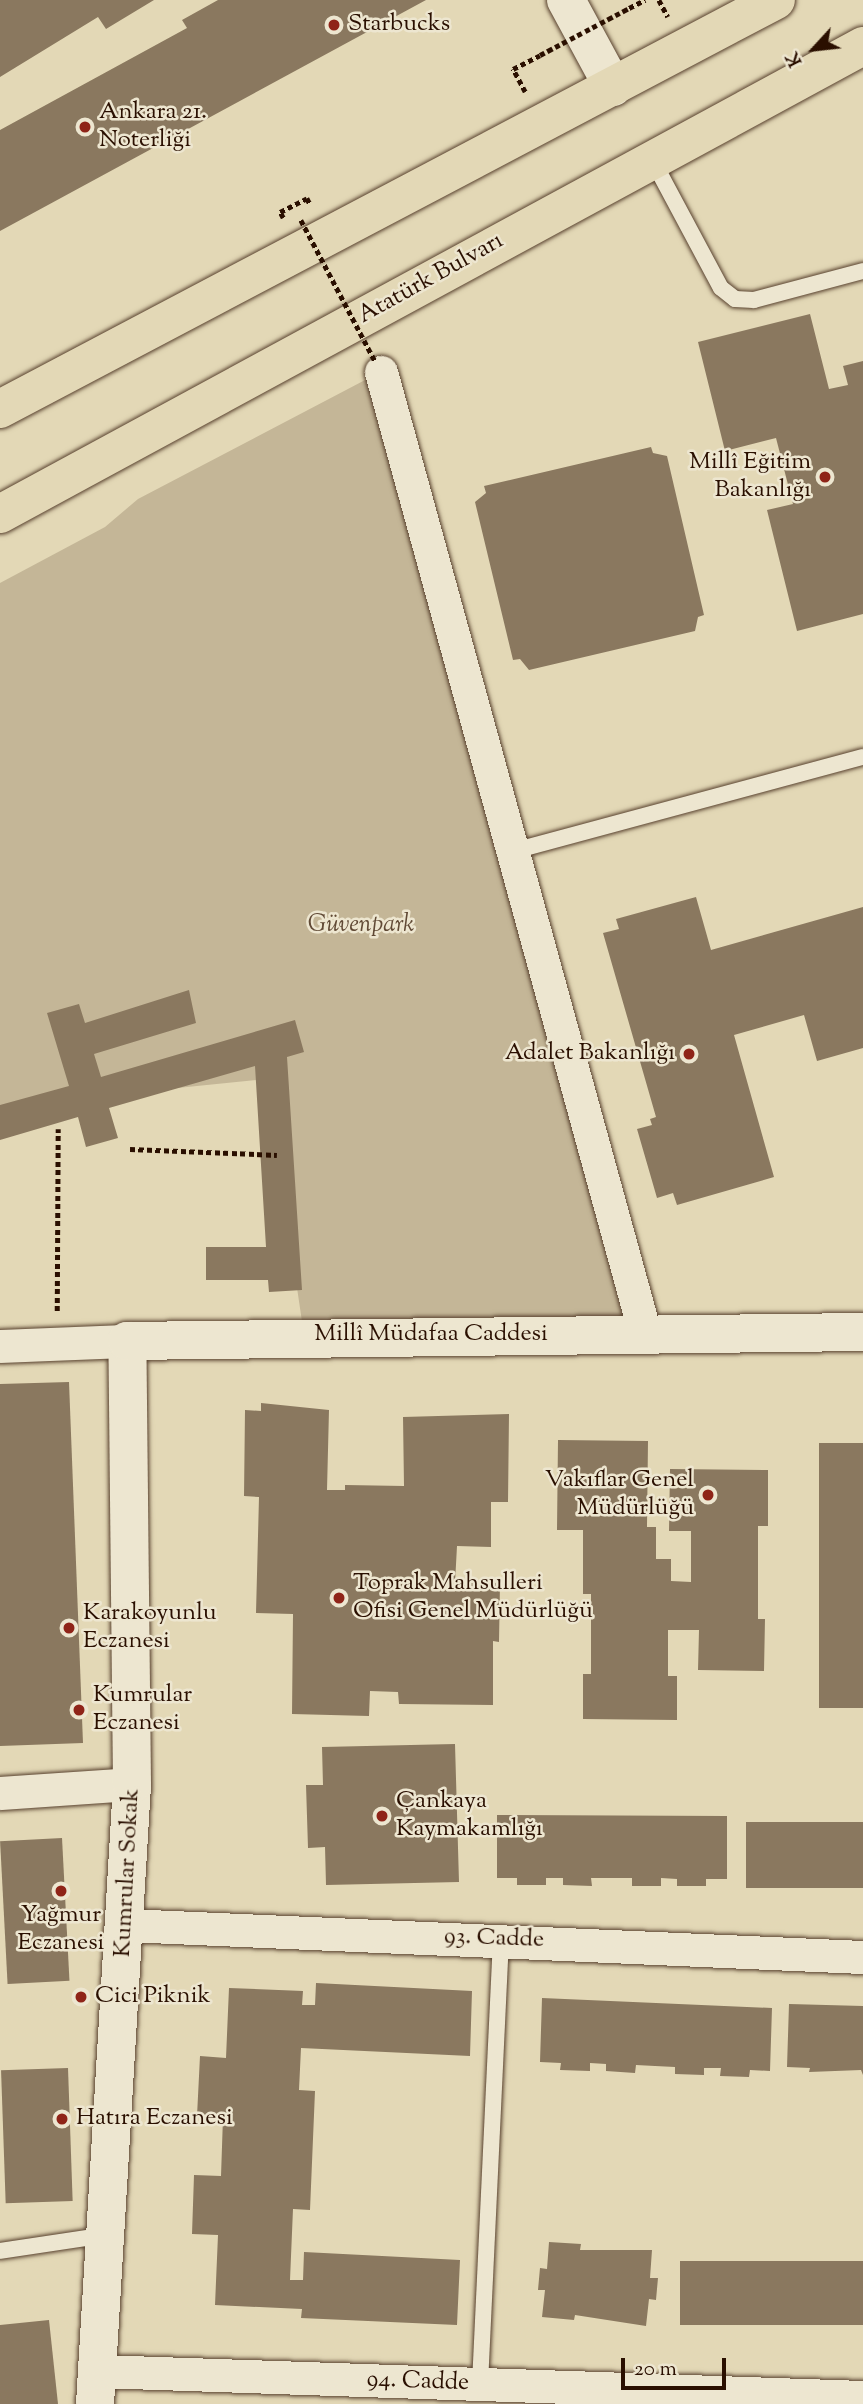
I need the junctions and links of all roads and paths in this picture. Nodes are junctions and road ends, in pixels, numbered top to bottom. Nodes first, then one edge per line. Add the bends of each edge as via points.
1 (566, 0) edge
2 (645, 0) edge
3 (776, 0) edge
4 (863, 46) edge
5 (513, 69) dead end
6 (613, 87) junction
7 (652, 159) junction
8 (307, 198) dead end
9 (280, 212) dead end
10 (301, 220) dead end
11 (863, 271) edge
12 (378, 367) joint
13 (0, 409) edge
14 (0, 514) edge
15 (863, 757) edge
16 (514, 851) junction
17 (58, 1129) dead end
18 (130, 1149) dead end
19 (277, 1154) dead end
20 (863, 1332) edge
21 (645, 1334) junction
22 (127, 1340) junction
23 (57, 1343) junction
24 (0, 1346) edge
25 (132, 1784) junction
26 (0, 1793) edge
27 (126, 1925) junction
28 (501, 1939) junction
29 (863, 1957) edge
30 (106, 2235) junction
31 (0, 2251) edge
32 (480, 2384) junction
33 (97, 2387) edge
34 (863, 2397) edge

1 - 6 street
2 - 5 path, bridge
3 - 6 main road
4 - 7 main road, Atatürk Bulvarı
6 - 13 main road
7 - 11 lane via 720,288 735,299 754,300
7 - 14 main road, Atatürk Bulvarı
8 - 9 path
10 - 12 path, bridge
12 - 16 street
15 - 16 lane
16 - 21 street
17 - 23 path
18 - 19 path
20 - 21 street, Millî Müdafaa Caddesi
21 - 22 street, Millî Müdafaa Caddesi
22 - 23 street, Millî Müdafaa Caddesi
22 - 25 street, Kumrular Sokak
23 - 24 street, Millî Müdafaa Caddesi
25 - 26 street
25 - 27 street, Kumrular Sokak
27 - 28 street, 93. Cadde
27 - 30 street, Kumrular Sokak
28 - 29 street, 93. Cadde
28 - 32 lane
30 - 31 lane
30 - 33 street, Kumrular Sokak
32 - 33 street, 94. Cadde
32 - 34 street, 94. Cadde

